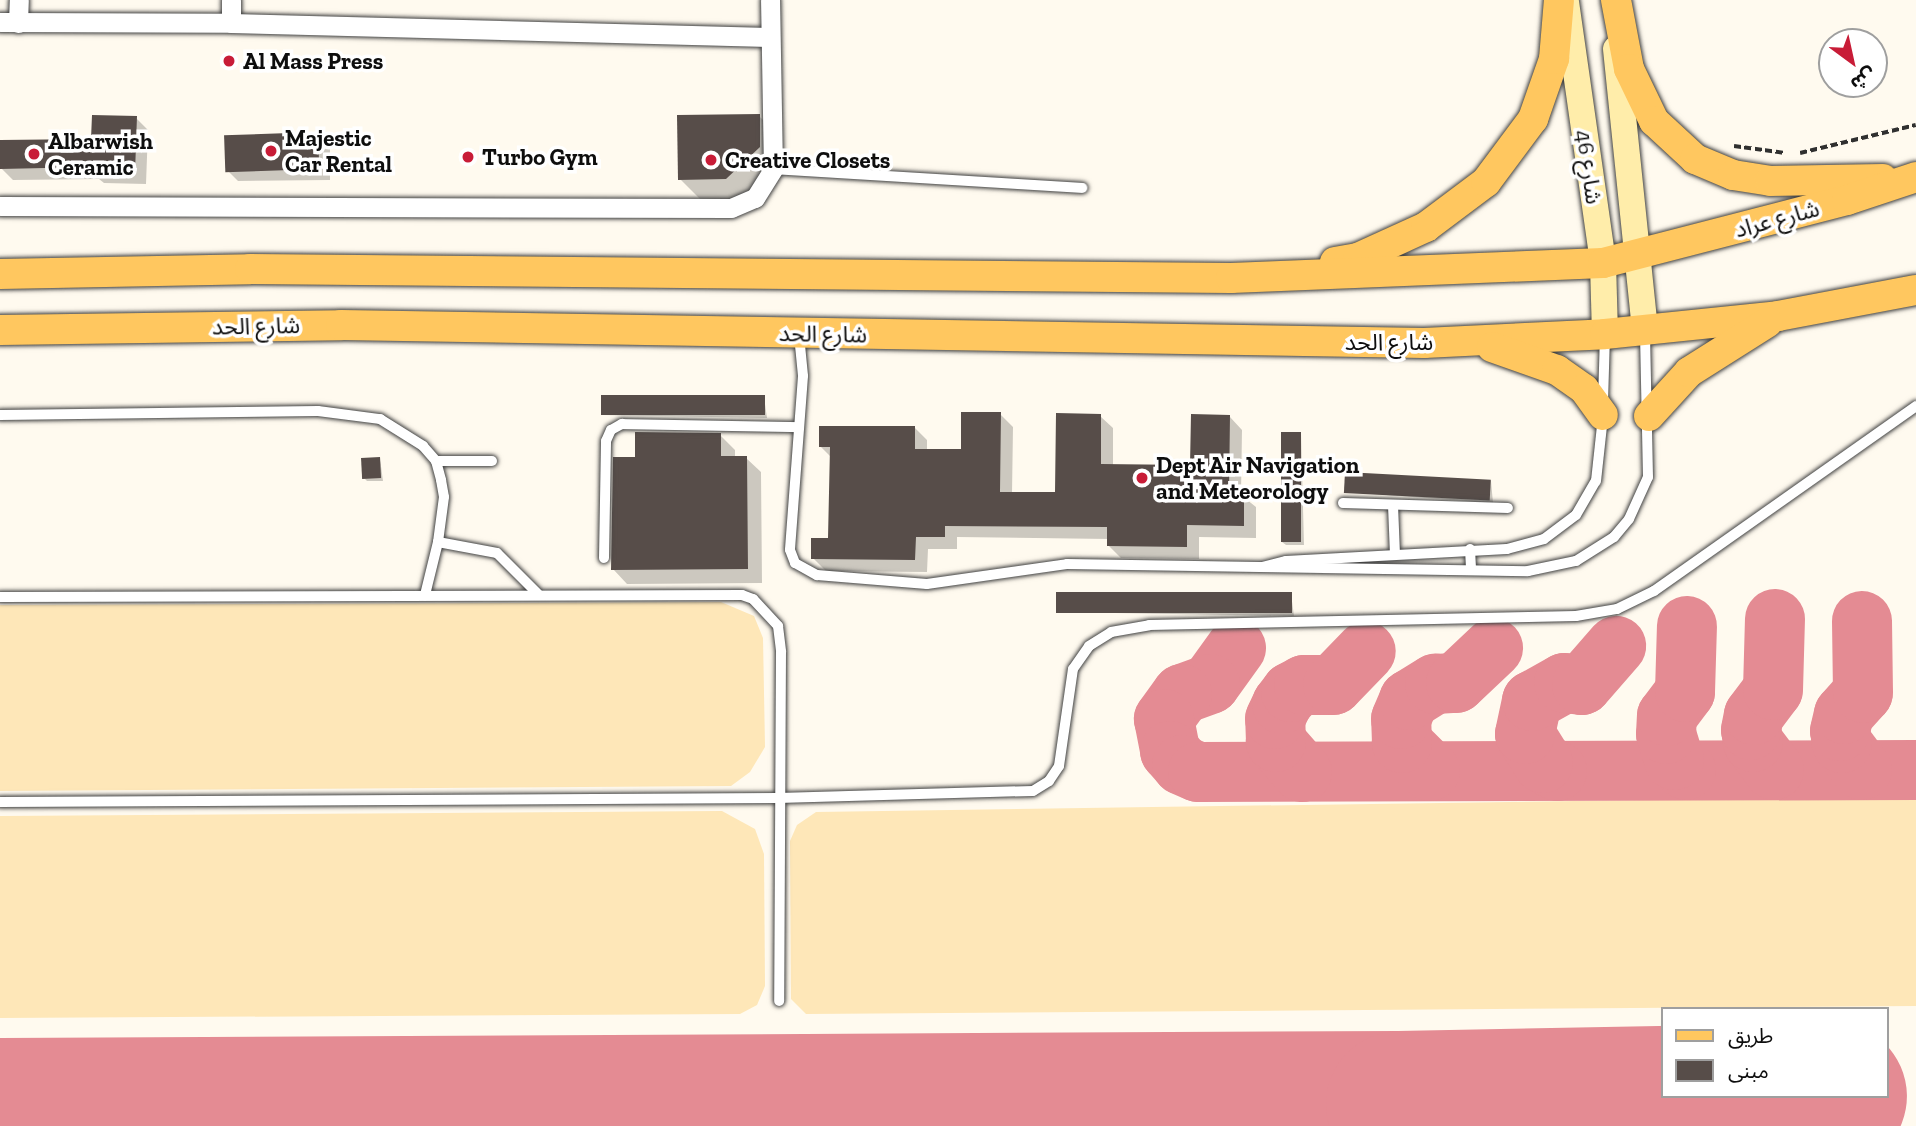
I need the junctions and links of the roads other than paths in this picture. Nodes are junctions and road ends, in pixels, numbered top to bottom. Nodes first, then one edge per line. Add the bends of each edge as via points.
1 (19, 0) edge
2 (231, 0) edge
3 (770, 0) edge
4 (1559, 0) edge
5 (1566, 0) edge
6 (1614, 0) edge
7 (9, 22) edge
8 (231, 23) junction
9 (769, 37) junction
10 (773, 169) junction
11 (1915, 178) edge
12 (1082, 188) dead end
13 (0, 206) edge
14 (1637, 256) junction
15 (1603, 263) junction
16 (0, 274) edge
17 (1231, 278) junction
18 (1916, 290) edge
19 (1778, 316) junction
20 (0, 330) edge
21 (1645, 330) junction
22 (799, 334) junction
23 (1605, 334) junction
24 (1475, 341) junction
25 (1916, 406) edge
26 (0, 415) edge
27 (1603, 415) junction
28 (1649, 416) junction
29 (799, 427) junction
30 (436, 461) junction
31 (492, 461) dead end
32 (1343, 503) dead end
33 (1394, 505) junction
34 (1508, 508) dead end
35 (438, 542) junction
36 (1470, 550) junction
37 (1418, 553) junction
38 (1395, 554) junction
39 (604, 558) dead end
40 (1259, 568) junction
41 (1419, 570) junction
42 (1471, 570) junction
43 (538, 594) junction
44 (425, 595) junction
45 (0, 597) edge
46 (778, 798) junction
47 (0, 802) edge
48 (779, 1001) dead end

1 - 7 street
2 - 8 street
3 - 9 street
4 - 17 main road via 1554,58 1533,119 1486,182 1426,227 1358,258
5 - 15 main road, شارع 46
6 - 11 main road via 1629,69 1654,121 1695,159 1733,175 1770,181
6 - 14 main road, شارع 46
7 - 8 street
8 - 9 street
9 - 10 street
10 - 12 lane
10 - 13 street via 755,198 731,208
11 - 14 main road, شارع عراد
14 - 15 main road
14 - 21 main road, شارع 46
15 - 17 main road
15 - 23 main road, شارع 46
16 - 17 main road via 250,269
18 - 19 main road
19 - 21 main road
19 - 28 main road via 1704,360
20 - 22 main road, شارع الحد via 341,325
21 - 23 main road, شارع الحد
21 - 28 lane
22 - 24 main road, شارع الحد
22 - 29 lane via 803,376
23 - 24 main road, شارع الحد
23 - 27 lane
24 - 27 main road via 1557,370 1584,389
25 - 46 lane via 1666,584 1617,609 1576,616 1149,625 1111,632 1089,646 1073,669 1059,766 1042,787 1024,793
26 - 30 lane via 351,414 380,419 410,436
27 - 36 lane via 1597,481 1576,514 1545,538 1526,546
28 - 42 lane via 1648,477 1635,509 1614,537 1576,561 1554,568
29 - 39 lane via 616,426 606,441
29 - 40 lane via 790,550 805,572 927,584 1055,564
30 - 31 lane
30 - 35 lane via 444,497
32 - 33 lane
33 - 34 lane
33 - 38 lane
35 - 43 lane via 497,553
35 - 44 lane
36 - 37 lane
36 - 42 lane
37 - 38 lane
37 - 41 lane
38 - 40 lane via 1286,561
40 - 41 lane
41 - 42 lane
43 - 44 lane
43 - 46 lane via 742,595 764,606 778,626 781,652
44 - 45 lane
46 - 47 lane
46 - 48 lane

